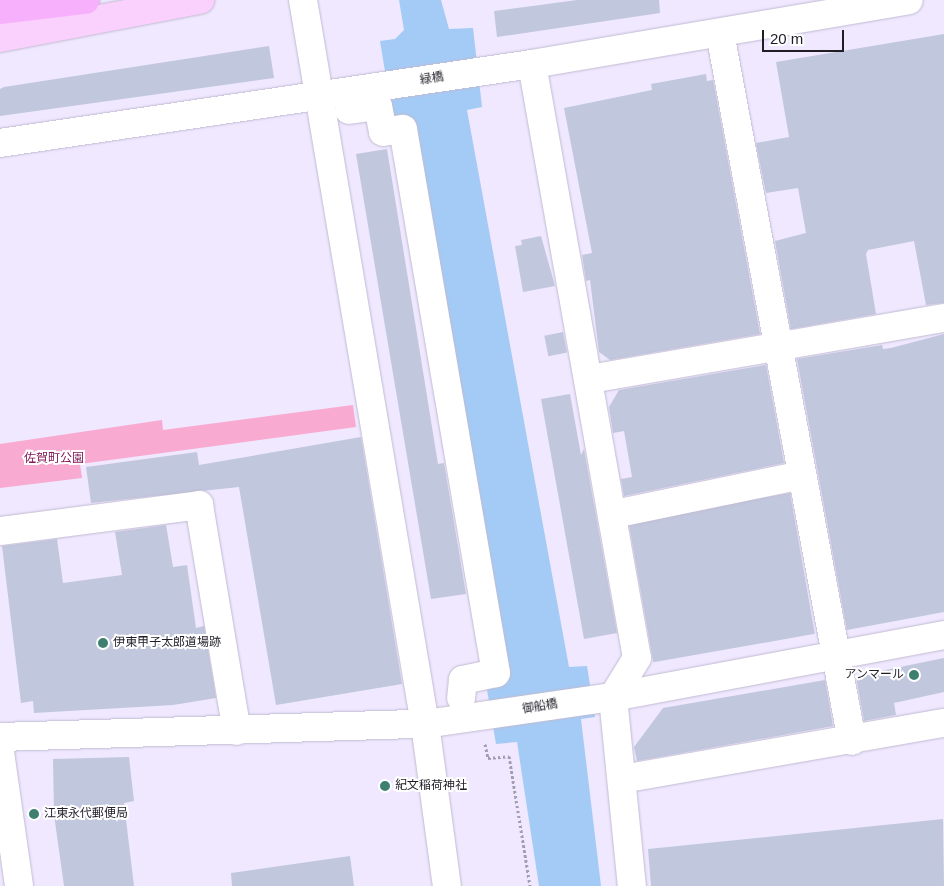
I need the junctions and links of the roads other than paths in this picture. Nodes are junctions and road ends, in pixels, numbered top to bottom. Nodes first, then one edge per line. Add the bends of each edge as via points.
1 (86, 0) edge
2 (200, 0) edge
3 (303, 0) edge
4 (909, 0) edge
5 (0, 10) edge
6 (0, 14) edge
7 (720, 33) junction
8 (0, 38) edge
9 (532, 64) junction
10 (321, 97) junction
11 (349, 110) dead end
12 (0, 143) edge
13 (944, 318) edge
14 (778, 346) junction
15 (590, 379) junction
16 (802, 475) junction
17 (614, 514) junction
18 (0, 531) edge
19 (944, 635) edge
20 (836, 653) junction
21 (461, 698) dead end
22 (602, 698) junction
23 (944, 723) edge
24 (426, 724) junction
25 (237, 732) junction
26 (0, 737) edge
27 (852, 740) junction
28 (0, 752) edge
29 (622, 779) junction
30 (19, 886) edge
31 (446, 886) edge
32 (632, 886) edge

1 - 5 highway
1 - 6 main road
2 - 8 main road
3 - 10 street
4 - 7 street, 緑橋
7 - 9 street, 緑橋
7 - 14 street
9 - 10 street, 緑橋
9 - 15 street
10 - 12 street, 緑橋
10 - 24 street
11 - 21 street via 378,106 383,132 403,129 496,673 463,680
13 - 14 street
14 - 15 street
14 - 16 street
15 - 17 street
16 - 17 street
16 - 20 street
17 - 22 street via 637,658
18 - 25 street via 199,505
19 - 20 street, 御船橋
20 - 22 street, 御船橋
20 - 27 street
22 - 24 street, 御船橋 via 486,728
22 - 29 street
23 - 27 street
24 - 25 street, 御船橋
24 - 31 street
25 - 26 street, 御船橋
27 - 29 street
28 - 30 street
29 - 32 street

